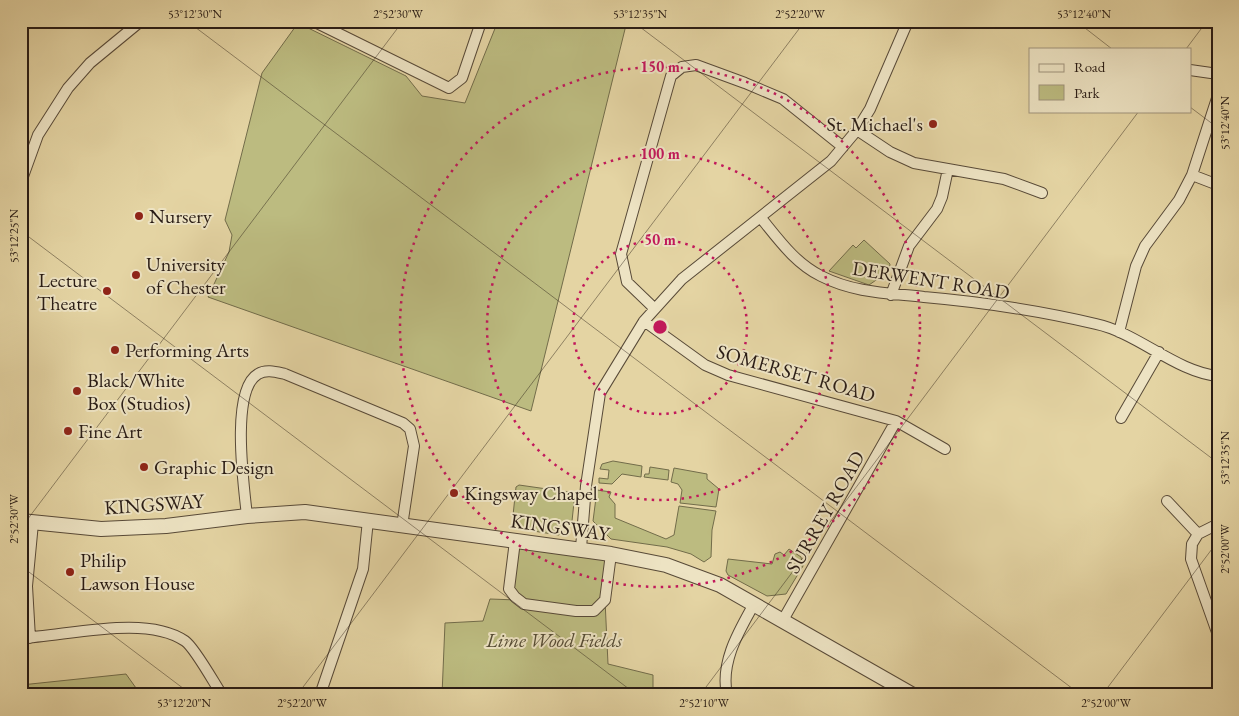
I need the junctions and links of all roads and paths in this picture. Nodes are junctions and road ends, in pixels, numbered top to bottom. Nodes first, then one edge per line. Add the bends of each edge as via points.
1 (141, 21) edge
2 (313, 21) edge
3 (473, 21) edge
4 (908, 21) edge
5 (1192, 70) edge
6 (1218, 74) edge
7 (1218, 95) edge
8 (857, 130) junction
9 (843, 147) junction
10 (948, 169) junction
11 (1192, 175) junction
12 (21, 182) edge
13 (1218, 185) edge
14 (1042, 193) dead end
15 (761, 218) junction
16 (891, 295) junction
17 (654, 308) junction
18 (644, 321) junction
19 (1119, 332) junction
20 (1159, 352) junction
21 (1218, 376) edge
22 (1121, 418) dead end
23 (896, 422) junction
24 (944, 449) dead end
25 (1167, 501) dead end
26 (247, 516) junction
27 (368, 520) junction
28 (27, 522) edge
29 (1218, 524) edge
30 (402, 526) junction
31 (1198, 534) junction
32 (515, 541) junction
33 (581, 548) junction
34 (611, 554) junction
35 (754, 604) junction
36 (784, 620) junction
37 (1218, 636) edge
38 (26, 638) edge
39 (1218, 687) edge
40 (222, 695) edge
41 (320, 695) edge
42 (727, 695) edge
43 (913, 695) edge
44 (1215, 695) edge

1 - 12 street via 90,63 68,88 38,135
2 - 3 street via 449,88 462,78 468,63 480,25
4 - 8 street via 881,88
5 - 6 street
7 - 11 street
8 - 9 street
8 - 10 street via 900,158 922,166
9 - 15 street via 817,174
9 - 17 street via 783,99 745,83 696,65 682,67 671,76 621,254 627,282
10 - 14 street via 1004,179
10 - 16 street via 937,209 909,246
11 - 13 street
11 - 19 street via 1179,200 1145,246 1136,266
15 - 16 street, DERWENT ROAD via 787,251 821,276 855,289
15 - 17 street via 682,280
16 - 19 street, DERWENT ROAD via 1021,311 1098,324
17 - 18 street
18 - 23 street, SOMERSET ROAD via 704,365 728,375
18 - 33 street via 600,392 586,486
19 - 20 street, DERWENT ROAD
20 - 21 street, DERWENT ROAD via 1202,373
20 - 22 street
23 - 24 street, SOMERSET ROAD
23 - 36 street, SURREY ROAD
25 - 31 street
26 - 27 street, KINGSWAY via 305,512
26 - 28 street, KINGSWAY via 166,526 101,529
26 - 30 street via 240,435 244,403 249,382 266,371 284,374 410,428 414,446
27 - 30 street, KINGSWAY
27 - 41 street via 363,568
28 - 38 street
29 - 31 street
30 - 32 street, KINGSWAY
31 - 37 street via 1192,544 1191,559
32 - 33 street, KINGSWAY
32 - 34 street via 510,590 521,602 546,608 590,612 597,608 605,600
33 - 34 street, KINGSWAY
34 - 35 street, KINGSWAY via 690,573
35 - 36 street, KINGSWAY
35 - 42 street via 731,650
36 - 43 street, KINGSWAY
38 - 40 street via 122,629 160,630 187,642
39 - 44 street

